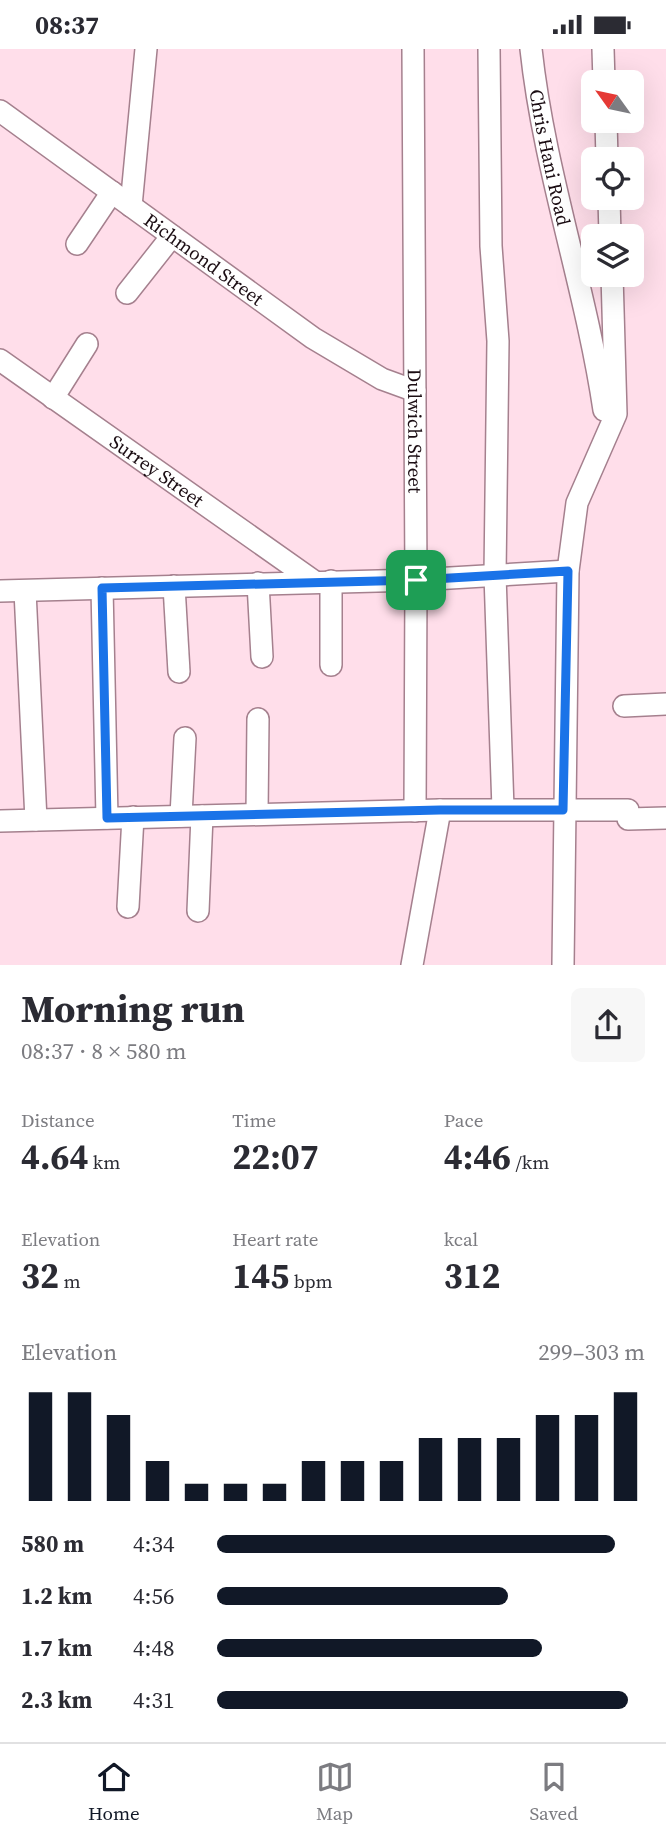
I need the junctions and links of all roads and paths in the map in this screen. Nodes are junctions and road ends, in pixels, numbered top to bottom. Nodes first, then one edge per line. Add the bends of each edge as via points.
1 (146, 49) edge
2 (413, 49) edge
3 (489, 49) edge
4 (531, 49) edge
5 (603, 49) edge
6 (604, 70) edge
7 (0, 111) edge
8 (112, 192) junction
9 (131, 206) junction
10 (172, 236) junction
11 (77, 244) dead end
12 (612, 287) edge
13 (127, 293) dead end
14 (87, 344) dead end
15 (0, 361) edge
16 (415, 391) junction
17 (53, 398) junction
18 (612, 427) junction
19 (568, 571) junction
20 (495, 575) junction
21 (416, 580) junction
22 (323, 582) junction
23 (258, 583) junction
24 (174, 586) junction
25 (102, 588) junction
26 (0, 591) edge
27 (25, 591) junction
28 (262, 657) dead end
29 (331, 665) dead end
30 (179, 672) dead end
31 (666, 704) edge
32 (624, 706) dead end
33 (258, 719) dead end
34 (186, 738) dead end
35 (503, 809) junction
36 (440, 810) junction
37 (563, 810) junction
38 (415, 811) junction
39 (257, 814) junction
40 (181, 816) junction
41 (202, 816) junction
42 (133, 817) junction
43 (107, 818) junction
44 (666, 818) edge
45 (36, 820) junction
46 (0, 821) edge
47 (128, 907) dead end
48 (198, 911) dead end
49 (412, 965) edge
50 (563, 965) edge

1 - 9 street
2 - 16 street, Dulwich Street
3 - 20 street via 491,246 498,341
4 - 18 street, Chris Hani Road via 537,104 560,213 605,415
5 - 6 street
7 - 8 street, Richmond Street
8 - 9 street, Richmond Street
8 - 11 street
9 - 10 street, Richmond Street
10 - 13 street
10 - 16 street, Richmond Street via 353,364
12 - 18 street via 616,414
14 - 17 street
15 - 17 street, Surrey Street
16 - 21 street, Dulwich Street
17 - 22 street, Surrey Street
18 - 19 street via 577,503
19 - 20 street
19 - 37 street
20 - 21 street
20 - 35 street
21 - 22 street
21 - 38 street, Dulwich Street
22 - 23 street
22 - 29 street
23 - 24 street
23 - 28 street
24 - 25 street
24 - 30 street
25 - 27 street
25 - 43 street
26 - 27 street
27 - 45 street
31 - 32 street
33 - 39 street
34 - 40 street
35 - 36 street
35 - 37 street
36 - 38 street
36 - 49 street
37 - 44 street
37 - 50 street
38 - 39 street
39 - 41 street
40 - 41 street
40 - 42 street
41 - 48 street
42 - 43 street
42 - 47 street
43 - 45 street
45 - 46 street

